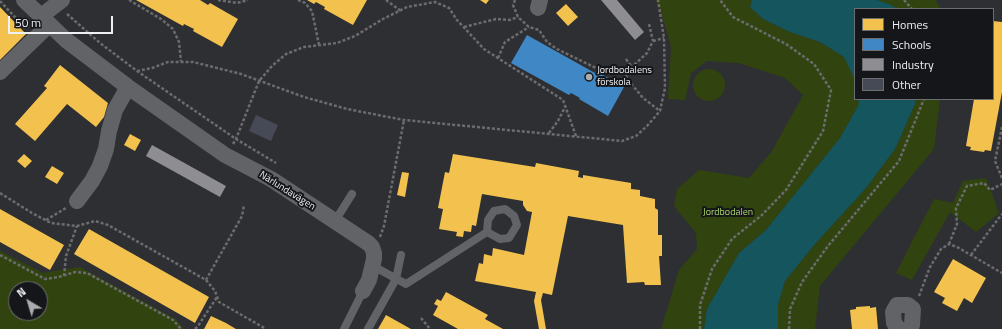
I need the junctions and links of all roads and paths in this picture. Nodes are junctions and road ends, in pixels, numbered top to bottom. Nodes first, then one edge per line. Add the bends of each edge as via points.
1 (24, 0) edge
2 (129, 0) edge
3 (218, 0) edge
4 (248, 0) edge
5 (298, 0) edge
6 (386, 0) edge
7 (441, 0) edge
8 (514, 0) edge
9 (658, 0) edge
10 (720, 0) edge
11 (904, 0) edge
12 (0, 1) edge
13 (58, 2) edge
14 (441, 4) junction
15 (911, 8) edge
16 (401, 10) junction
17 (518, 17) junction
18 (45, 21) junction
19 (648, 24) dead end
20 (464, 27) junction
21 (529, 27) junction
22 (664, 38) junction
23 (35, 39) junction
24 (652, 41) junction
25 (319, 45) junction
26 (498, 58) junction
27 (626, 59) dead end
28 (181, 61) junction
29 (632, 67) junction
30 (137, 71) junction
31 (623, 71) junction
32 (0, 72) edge
33 (259, 81) junction
34 (128, 87) junction
35 (924, 100) edge
36 (183, 102) dead end
37 (566, 107) junction
38 (660, 111) junction
39 (404, 120) junction
40 (1002, 127) edge
41 (549, 134) junction
42 (576, 136) junction
43 (225, 155) junction
44 (1002, 178) edge
45 (1002, 184) edge
46 (0, 193) edge
47 (352, 194) dead end
48 (77, 200) joint
49 (244, 204) dead end
50 (1002, 214) edge
51 (46, 220) junction
52 (335, 222) junction
53 (77, 226) junction
54 (487, 232) dead end
55 (379, 241) dead end
56 (949, 244) junction
57 (0, 255) edge
58 (401, 255) dead end
59 (971, 255) junction
60 (373, 266) junction
61 (1002, 273) edge
62 (64, 276) junction
63 (396, 279) junction
64 (206, 280) junction
65 (364, 291) joint
66 (217, 297) junction
67 (913, 310) junction
68 (421, 318) dead end
69 (181, 329) edge
70 (195, 329) edge
71 (266, 329) edge
72 (344, 329) edge
73 (368, 329) edge
74 (430, 329) edge
75 (700, 329) edge
76 (789, 329) edge
77 (899, 329) edge
78 (909, 329) edge

1 - 18 street, Närlundavägen
2 - 28 path via 173,29 179,42
3 - 4 path via 237,3
5 - 25 path via 312,11
6 - 16 path
7 - 14 path
8 - 17 path via 513,5
9 - 22 path
10 - 75 path via 733,17 786,44 814,64 831,90 823,131 786,190 762,215 732,239 712,269 700,305
11 - 15 path
12 - 23 path
13 - 18 street
13 - 30 path via 100,43
14 - 16 path via 435,2
14 - 20 path via 449,8
16 - 25 path via 355,36
17 - 20 path via 510,20 488,20
17 - 21 path
18 - 23 street
18 - 34 street, Närlundavägen
19 - 24 path
20 - 26 path via 484,49
21 - 26 path via 505,42
21 - 31 path via 539,30 547,42 557,49 600,70 619,74
22 - 24 path
22 - 38 path via 665,88
23 - 32 street
24 - 29 path via 647,53
25 - 33 path via 304,47 286,54
26 - 37 path via 563,100
27 - 29 path
28 - 30 path
28 - 33 path via 220,68
29 - 31 path
30 - 36 path
31 - 38 path via 643,98
33 - 39 path via 347,109
33 - 43 path via 236,139
34 - 43 street, Närlundavägen
34 - 48 street via 116,110 100,166
35 - 76 path via 899,161 828,246 802,282 790,309
37 - 41 path
37 - 42 path
38 - 42 path via 636,136 622,141
39 - 41 path
39 - 55 path
40 - 44 path via 995,161
41 - 42 path
43 - 52 street, Närlundavägen via 271,179
45 - 56 path via 990,190 984,183 967,186 956,208 957,224
46 - 51 path
47 - 52 lane
48 - 51 path
49 - 64 path via 242,216
50 - 59 path
51 - 53 path
52 - 60 street, Närlundavägen via 372,247
53 - 62 path via 66,256
53 - 64 path via 95,221 108,225
54 - 63 lane via 406,284
56 - 59 path
56 - 67 path via 941,250 930,267
57 - 62 path via 45,279
58 - 63 lane
59 - 61 path
60 - 63 lane
60 - 65 street, Närlundavägen
62 - 69 path via 75,272 87,272 173,320
63 - 73 lane
64 - 66 path
65 - 72 lane, Närlundavägen
66 - 70 path
66 - 71 path via 219,302
67 - 77 street via 908,305 897,305 893,312 894,323
67 - 78 street via 912,325
68 - 74 path

